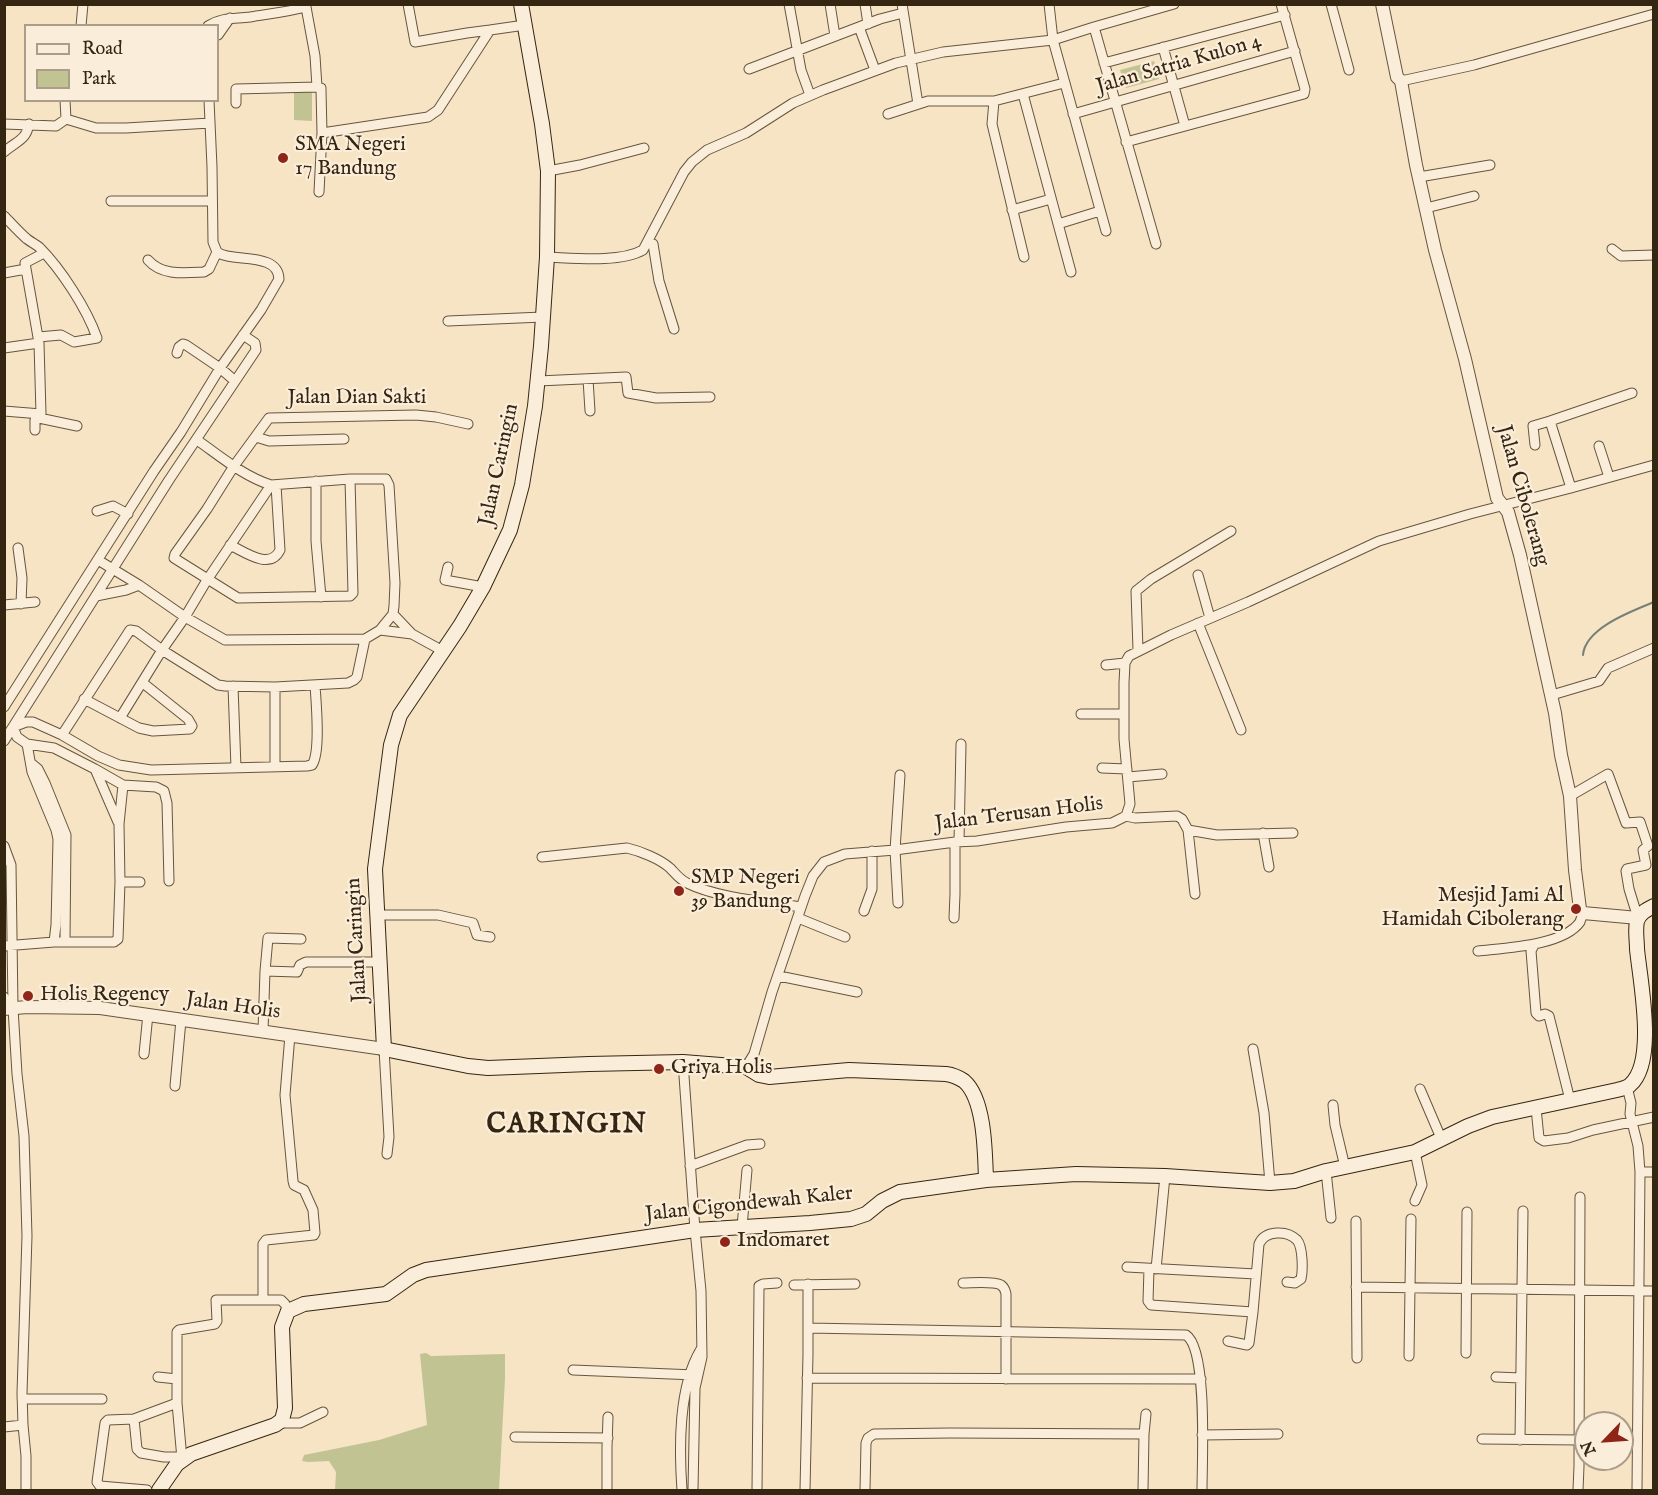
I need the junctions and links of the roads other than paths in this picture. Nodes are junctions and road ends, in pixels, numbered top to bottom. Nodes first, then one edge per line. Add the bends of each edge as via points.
1 (83, 4) edge
2 (408, 4) edge
3 (521, 4) edge
4 (789, 4) edge
5 (830, 4) edge
6 (865, 4) edge
7 (1048, 4) edge
8 (1281, 4) edge
9 (1331, 4) edge
10 (1382, 4) edge
11 (1169, 5) edge
12 (306, 6) edge
13 (903, 9) edge
14 (1653, 14) edge
15 (1285, 15) junction
16 (230, 18) junction
17 (81, 24) edge
18 (212, 24) edge
19 (525, 25) junction
20 (863, 26) junction
21 (1094, 27) junction
22 (490, 30) junction
23 (219, 33) edge
24 (834, 36) junction
25 (1053, 40) junction
26 (1163, 47) junction
27 (798, 51) junction
28 (1295, 51) junction
29 (911, 58) junction
30 (1104, 63) junction
31 (748, 69) dead end
32 (875, 70) junction
33 (1349, 70) dead end
34 (1401, 81) junction
35 (1064, 83) junction
36 (317, 87) junction
37 (1174, 87) junction
38 (1023, 94) junction
39 (810, 95) junction
40 (994, 101) junction
41 (65, 102) edge
42 (209, 102) edge
43 (1115, 102) junction
44 (236, 103) dead end
45 (918, 104) junction
46 (888, 114) dead end
47 (1073, 114) junction
48 (66, 119) junction
49 (210, 123) junction
50 (4, 124) edge
51 (29, 124) junction
52 (1185, 126) junction
53 (322, 133) junction
54 (1126, 142) junction
55 (644, 148) dead end
56 (4, 152) edge
57 (1490, 165) dead end
58 (548, 171) junction
59 (1419, 177) junction
60 (319, 192) dead end
61 (1474, 196) dead end
62 (1051, 199) junction
63 (111, 201) dead end
64 (212, 201) junction
65 (1426, 208) junction
66 (1012, 210) junction
67 (1100, 211) junction
68 (4, 216) edge
69 (1058, 224) junction
70 (1106, 231) dead end
71 (653, 244) dead end
72 (1156, 244) dead end
73 (1612, 249) dead end
74 (217, 252) junction
75 (44, 253) junction
76 (1653, 255) edge
77 (547, 257) junction
78 (1024, 257) dead end
79 (148, 260) dead end
80 (26, 269) junction
81 (1071, 272) dead end
82 (4, 273) edge
83 (543, 316) junction
84 (448, 321) dead end
85 (674, 329) dead end
86 (243, 335) junction
87 (39, 340) junction
88 (4, 348) edge
89 (177, 353) dead end
90 (220, 368) junction
91 (588, 379) junction
92 (235, 381) junction
93 (538, 381) junction
94 (1632, 393) dead end
95 (710, 397) dead end
96 (4, 411) edge
97 (590, 411) dead end
98 (40, 416) junction
99 (1550, 421) junction
100 (468, 424) dead end
101 (77, 426) dead end
102 (35, 430) dead end
103 (256, 437) junction
104 (344, 439) dead end
105 (197, 440) junction
106 (1535, 445) dead end
107 (1599, 447) dead end
108 (1653, 465) edge
109 (234, 466) junction
110 (1609, 477) junction
111 (350, 479) junction
112 (316, 481) junction
113 (273, 485) junction
114 (1571, 488) junction
115 (1502, 505) junction
116 (97, 511) dead end
117 (128, 514) junction
118 (1231, 531) dead end
119 (230, 545) junction
120 (18, 548) dead end
121 (98, 560) junction
122 (448, 567) dead end
123 (114, 569) junction
124 (1198, 575) dead end
125 (207, 580) junction
126 (140, 585) junction
127 (483, 587) junction
128 (96, 596) junction
129 (321, 597) junction
130 (35, 602) dead end
131 (21, 604) junction
132 (4, 605) edge
133 (393, 615) junction
134 (185, 617) junction
135 (1210, 618) junction
136 (1198, 623) junction
137 (380, 630) junction
138 (412, 634) junction
139 (365, 639) junction
140 (1653, 648) edge
141 (162, 650) junction
142 (1138, 650) junction
143 (443, 651) junction
144 (1125, 663) junction
145 (1106, 665) dead end
146 (143, 683) junction
147 (315, 685) junction
148 (233, 686) junction
149 (275, 687) junction
150 (1552, 696) junction
151 (84, 699) junction
152 (4, 707) edge
153 (1081, 714) dead end
154 (1124, 714) junction
155 (120, 718) junction
156 (9, 725) edge
157 (1241, 730) dead end
158 (62, 735) junction
159 (4, 741) edge
160 (27, 744) junction
161 (961, 744) dead end
162 (275, 767) junction
163 (236, 768) junction
164 (1102, 768) dead end
165 (95, 769) junction
166 (1127, 773) junction
167 (1162, 774) dead end
168 (900, 775) dead end
169 (123, 785) junction
170 (1570, 796) junction
171 (1126, 816) junction
172 (119, 824) junction
173 (1188, 830) junction
174 (1263, 833) junction
175 (1293, 833) dead end
176 (957, 842) junction
177 (1651, 845) edge
178 (4, 846) edge
179 (895, 850) junction
180 (872, 851) junction
181 (542, 857) dead end
182 (1269, 867) dead end
183 (169, 880) dead end
184 (120, 882) junction
185 (140, 882) dead end
186 (1196, 894) dead end
187 (898, 903) dead end
188 (1653, 906) edge
189 (801, 907) junction
190 (864, 911) dead end
191 (1583, 913) junction
192 (61, 914) junction
193 (377, 915) junction
194 (798, 918) junction
195 (954, 918) dead end
196 (1638, 918) junction
197 (845, 937) dead end
198 (490, 938) dead end
199 (301, 939) dead end
200 (54, 942) junction
201 (64, 942) junction
202 (1534, 945) junction
203 (8, 946) edge
204 (1478, 951) dead end
205 (379, 962) junction
206 (265, 971) junction
207 (779, 976) junction
208 (857, 992) dead end
209 (4, 997) edge
210 (7, 1008) edge
211 (148, 1014) junction
212 (181, 1020) junction
213 (263, 1031) junction
214 (290, 1035) junction
215 (384, 1049) junction
216 (1253, 1049) dead end
217 (144, 1054) dead end
218 (683, 1062) junction
219 (746, 1067) junction
220 (175, 1086) dead end
221 (1627, 1087) junction
222 (1420, 1089) dead end
223 (1570, 1100) junction
224 (1333, 1105) dead end
225 (1536, 1108) junction
226 (1653, 1117) edge
227 (1632, 1121) junction
228 (1441, 1138) junction
229 (760, 1144) dead end
230 (1415, 1152) junction
231 (387, 1154) dead end
232 (690, 1167) junction
233 (1344, 1167) junction
234 (747, 1170) dead end
235 (1326, 1172) junction
236 (1640, 1172) junction
237 (1653, 1172) edge
238 (1165, 1176) junction
239 (986, 1180) junction
240 (1270, 1183) junction
241 (1580, 1197) dead end
242 (1415, 1201) dead end
243 (1523, 1211) dead end
244 (1467, 1212) dead end
245 (1331, 1218) dead end
246 (1411, 1219) dead end
247 (1356, 1221) dead end
248 (742, 1227) junction
249 (694, 1230) junction
250 (1127, 1266) dead end
251 (1153, 1269) junction
252 (1256, 1274) junction
253 (1287, 1282) dead end
254 (777, 1283) dead end
255 (963, 1283) dead end
256 (794, 1284) dead end
257 (808, 1284) junction
258 (855, 1284) dead end
259 (1356, 1287) junction
260 (1410, 1288) junction
261 (1467, 1288) junction
262 (1522, 1288) junction
263 (1579, 1290) junction
264 (1639, 1291) junction
265 (1653, 1291) edge
266 (264, 1299) junction
267 (288, 1311) junction
268 (1253, 1312) junction
269 (808, 1328) junction
270 (1006, 1331) junction
271 (1228, 1341) dead end
272 (1466, 1353) dead end
273 (1409, 1356) dead end
274 (1357, 1358) dead end
275 (573, 1370) dead end
276 (693, 1374) junction
277 (158, 1377) dead end
278 (1496, 1377) dead end
279 (807, 1378) junction
280 (1521, 1378) junction
281 (177, 1379) junction
282 (1006, 1379) junction
283 (1201, 1379) junction
284 (22, 1399) junction
285 (102, 1399) dead end
286 (177, 1403) junction
287 (1579, 1411) edge
288 (323, 1412) dead end
289 (1146, 1413) dead end
290 (608, 1417) dead end
291 (134, 1419) junction
292 (279, 1423) junction
293 (23, 1425) junction
294 (4, 1427) edge
295 (1143, 1434) junction
296 (1278, 1434) dead end
297 (1202, 1435) junction
298 (515, 1437) dead end
299 (608, 1438) junction
300 (1482, 1439) dead end
301 (1520, 1440) junction
302 (1574, 1440) edge
303 (182, 1458) junction
304 (1578, 1471) edge
305 (27, 1491) edge
306 (147, 1491) edge
307 (159, 1491) edge
308 (607, 1491) edge
309 (681, 1491) edge
310 (693, 1491) edge
311 (757, 1491) edge
312 (805, 1491) edge
313 (865, 1491) edge
314 (1143, 1491) edge
315 (1202, 1491) edge
316 (1578, 1491) edge
317 (1637, 1491) edge

1 - 17 street
2 - 22 street via 415,42
3 - 19 main road, Jalan Caringin
4 - 27 street
5 - 24 street
6 - 20 street
7 - 25 street
8 - 15 street
9 - 33 street
10 - 34 street, Jalan Cibolerang
11 - 21 street
12 - 16 street
12 - 36 street
13 - 20 street
13 - 29 street
14 - 34 street via 1474,65
15 - 26 street
15 - 28 street
16 - 18 street
16 - 23 street
19 - 22 street
19 - 58 main road, Jalan Caringin
20 - 24 street
20 - 32 street
21 - 25 street
21 - 30 street
22 - 53 street via 434,115
24 - 27 street
25 - 29 street
25 - 35 street
26 - 30 street
26 - 37 street
27 - 31 street
27 - 39 street
28 - 37 street, Jalan Satria Kulon 4
28 - 52 street via 1305,93
29 - 32 street
29 - 45 street
30 - 43 street
32 - 39 street
34 - 59 street, Jalan Cibolerang
35 - 38 street
35 - 47 street
36 - 44 street via 236,89
36 - 53 street via 321,88
37 - 43 street, Jalan Satria Kulon 4
37 - 52 street
38 - 40 street
38 - 62 street
39 - 77 street via 746,133 707,150 692,162 643,250 618,258
40 - 45 street
40 - 66 street via 993,124
41 - 48 street
42 - 49 street
43 - 47 street, Jalan Satria Kulon 4
43 - 54 street
45 - 46 street
47 - 67 street
48 - 49 street via 96,128
48 - 51 street via 56,126
49 - 64 street
50 - 51 street
51 - 56 street via 26,136
52 - 54 street
53 - 60 street
54 - 72 street
55 - 58 street
57 - 59 street
58 - 77 main road, Jalan Caringin
59 - 65 street, Jalan Cibolerang
61 - 65 street
62 - 66 street
62 - 69 street
63 - 64 street
64 - 74 street via 213,242
65 - 115 street, Jalan Cibolerang via 1497,498
66 - 78 street
67 - 69 street
67 - 70 street
68 - 75 street
69 - 81 street
71 - 85 street via 659,281
73 - 76 street via 1621,256
74 - 79 street via 204,273 168,272
74 - 86 street via 262,261 279,274
75 - 80 street via 25,263
75 - 87 street via 77,297 97,338 74,342 61,335
77 - 83 main road, Jalan Caringin
80 - 82 street
80 - 87 street
83 - 84 street
83 - 93 main road, Jalan Caringin
86 - 90 street
86 - 92 street via 256,348
87 - 88 street
87 - 98 street
89 - 90 street via 179,347 186,345
90 - 92 street
90 - 117 street
91 - 93 street
91 - 95 street via 626,377 627,392 652,398
91 - 97 street
92 - 105 street
93 - 127 main road, Jalan Caringin via 518,502 510,530
94 - 99 street
96 - 98 street
98 - 101 street
98 - 102 street via 35,420
99 - 106 street via 1533,426
99 - 114 street
100 - 103 street, Jalan Dian Sakti via 416,415 273,417 267,419
103 - 104 street via 269,441
103 - 109 street, Jalan Dian Sakti
105 - 109 street
105 - 123 street
107 - 110 street
108 - 110 street
109 - 113 street
109 - 125 street, Jalan Dian Sakti via 175,554 175,560
110 - 114 street
111 - 112 street
111 - 129 street via 353,593
111 - 133 street via 388,481 396,596
112 - 113 street
112 - 129 street
113 - 119 street
113 - 119 street via 280,550 277,556 265,561
114 - 115 street
115 - 135 street via 1379,541
115 - 150 street, Jalan Cibolerang via 1508,512 1520,555
116 - 117 street via 113,506
117 - 121 street
118 - 142 street via 1136,591
119 - 125 street
120 - 131 street
121 - 123 street
121 - 152 street
122 - 127 street via 445,580
123 - 126 street
123 - 128 street
124 - 135 street
125 - 129 street via 240,598
125 - 134 street
126 - 128 street
126 - 134 street
127 - 143 main road, Jalan Caringin
128 - 156 street
130 - 131 street
131 - 132 street
133 - 137 street
133 - 138 street
134 - 139 street via 225,640
134 - 141 street
135 - 136 street
136 - 142 street
136 - 157 street
137 - 138 street
137 - 139 street
138 - 143 street
139 - 147 street via 354,680
140 - 150 street via 1608,668 1599,681
141 - 146 street
141 - 148 street via 218,685
141 - 151 street via 130,630
142 - 144 street
143 - 193 main road, Jalan Caringin via 407,703 391,745 375,865
144 - 145 street
144 - 154 street, Jalan Terusan Holis
146 - 155 street
146 - 155 street via 192,726 186,730 153,731
147 - 149 street
147 - 162 street via 314,763
148 - 149 street
148 - 163 street
149 - 162 street
150 - 170 street, Jalan Cibolerang
151 - 155 street
151 - 158 street
153 - 154 street
154 - 166 street, Jalan Terusan Holis
156 - 158 street via 33,722
156 - 159 street
156 - 160 street
158 - 163 street via 98,756 134,768
160 - 165 street via 54,748
160 - 192 street via 32,772 60,829
161 - 176 street
162 - 163 street
164 - 166 street
165 - 169 street
165 - 172 street
166 - 167 street
166 - 171 street, Jalan Terusan Holis via 1130,804
168 - 179 street
169 - 172 street
169 - 183 street via 159,788 166,794
170 - 177 street via 1608,774 1626,823 1640,822
170 - 191 street, Jalan Cibolerang via 1579,908
171 - 173 street via 1177,816
171 - 176 street, Jalan Terusan Holis via 1112,823
172 - 184 street
173 - 174 street via 1217,835
173 - 186 street
174 - 175 street
174 - 182 street
176 - 179 street, Jalan Terusan Holis
176 - 195 street
177 - 196 street via 1643,850 1646,865 1626,870
178 - 203 street via 11,878
179 - 180 street, Jalan Terusan Holis
179 - 187 street
180 - 189 street, Jalan Terusan Holis via 824,862 813,876
180 - 190 street via 872,889
181 - 189 street via 627,848 664,864 680,879 704,889
184 - 185 street
184 - 201 street via 117,940
188 - 196 main road
189 - 194 street, Jalan Terusan Holis
191 - 196 street
191 - 202 street via 1572,929
192 - 200 street
192 - 201 street
193 - 198 street via 447,916 472,923 477,935
193 - 205 main road, Jalan Caringin
194 - 197 street
194 - 207 street, Jalan Terusan Holis
196 - 221 main road via 1636,937 1645,1040 1641,1064
199 - 206 street via 268,938
200 - 201 street
200 - 203 street
202 - 204 street
202 - 223 street via 1531,951 1536,1013 1549,1016
203 - 210 street
205 - 206 street via 306,963 300,964 297,972
205 - 215 main road, Jalan Caringin
206 - 213 street
207 - 208 street
207 - 219 street, Jalan Terusan Holis via 754,1054
209 - 210 street
210 - 211 street, Jalan Holis via 100,1008
210 - 284 street via 24,1136 27,1236
211 - 212 street, Jalan Holis
211 - 217 street
212 - 213 street, Jalan Holis
212 - 220 street
213 - 214 street, Jalan Holis
214 - 215 street, Jalan Holis
214 - 266 street via 285,1095 293,1181 304,1190 313,1210 315,1233 266,1240
215 - 218 main road via 468,1066 508,1069
215 - 231 street
216 - 240 street
218 - 219 main road
218 - 232 street
219 - 239 main road via 769,1077 849,1071 956,1076 970,1089 979,1110
221 - 223 main road, Jalan Cigondewah Kaler
221 - 227 street
222 - 228 street
223 - 225 main road, Jalan Cigondewah Kaler
224 - 233 street
225 - 227 street via 1539,1138 1544,1141
225 - 228 main road, Jalan Cigondewah Kaler via 1492,1117
226 - 227 street
227 - 236 street
228 - 230 main road, Jalan Cigondewah Kaler
229 - 232 street via 747,1145
230 - 233 main road, Jalan Cigondewah Kaler
230 - 242 street via 1422,1185
232 - 249 street
233 - 235 main road, Jalan Cigondewah Kaler
234 - 248 street
235 - 240 main road, Jalan Cigondewah Kaler
235 - 245 street
236 - 237 street
236 - 264 street
238 - 239 main road, Jalan Cigondewah Kaler via 1060,1174
238 - 240 main road, Jalan Cigondewah Kaler
238 - 251 street
239 - 248 main road, Jalan Cigondewah Kaler via 900,1192 851,1219
241 - 263 street
243 - 262 street
244 - 261 street
246 - 260 street
247 - 259 street
248 - 249 main road, Jalan Cigondewah Kaler
249 - 267 main road, Jalan Cigondewah Kaler via 436,1267 413,1275 386,1294 304,1304
249 - 276 street via 701,1287 701,1349
250 - 251 street
251 - 252 street
251 - 268 street via 1148,1301 1151,1305
252 - 253 street via 1261,1238 1271,1233 1286,1234 1300,1246 1302,1275 1299,1281
252 - 268 street
254 - 311 street via 759,1286
255 - 270 street via 1004,1288
256 - 257 street
257 - 258 street
257 - 269 street
259 - 260 street
259 - 274 street
260 - 261 street
260 - 273 street
261 - 262 street
261 - 272 street
262 - 263 street
262 - 280 street
263 - 264 street
263 - 287 street
264 - 265 street
264 - 317 street
266 - 267 street via 281,1300
266 - 281 street via 216,1300 215,1324 179,1330
267 - 292 main road via 282,1326 285,1408
268 - 271 street via 1248,1344
269 - 270 street
269 - 279 street
270 - 282 street
270 - 283 street via 1186,1335 1195,1346
275 - 276 street
276 - 309 street via 683,1397
276 - 310 street
277 - 281 street
278 - 280 street
279 - 282 street
279 - 312 street
280 - 301 street
281 - 286 street
282 - 283 street
283 - 297 street
284 - 285 street
284 - 293 street
286 - 291 street
286 - 303 street
288 - 292 street via 300,1424
289 - 295 street
290 - 299 street
291 - 303 street via 137,1449 141,1453
291 - 306 street via 105,1423 97,1482 100,1486
292 - 303 main road
293 - 294 street
293 - 305 street
295 - 313 street via 874,1434 866,1443
295 - 314 street
296 - 297 street
297 - 315 street
298 - 299 street
299 - 308 street
300 - 301 street
301 - 302 street
303 - 307 main road
304 - 316 street

